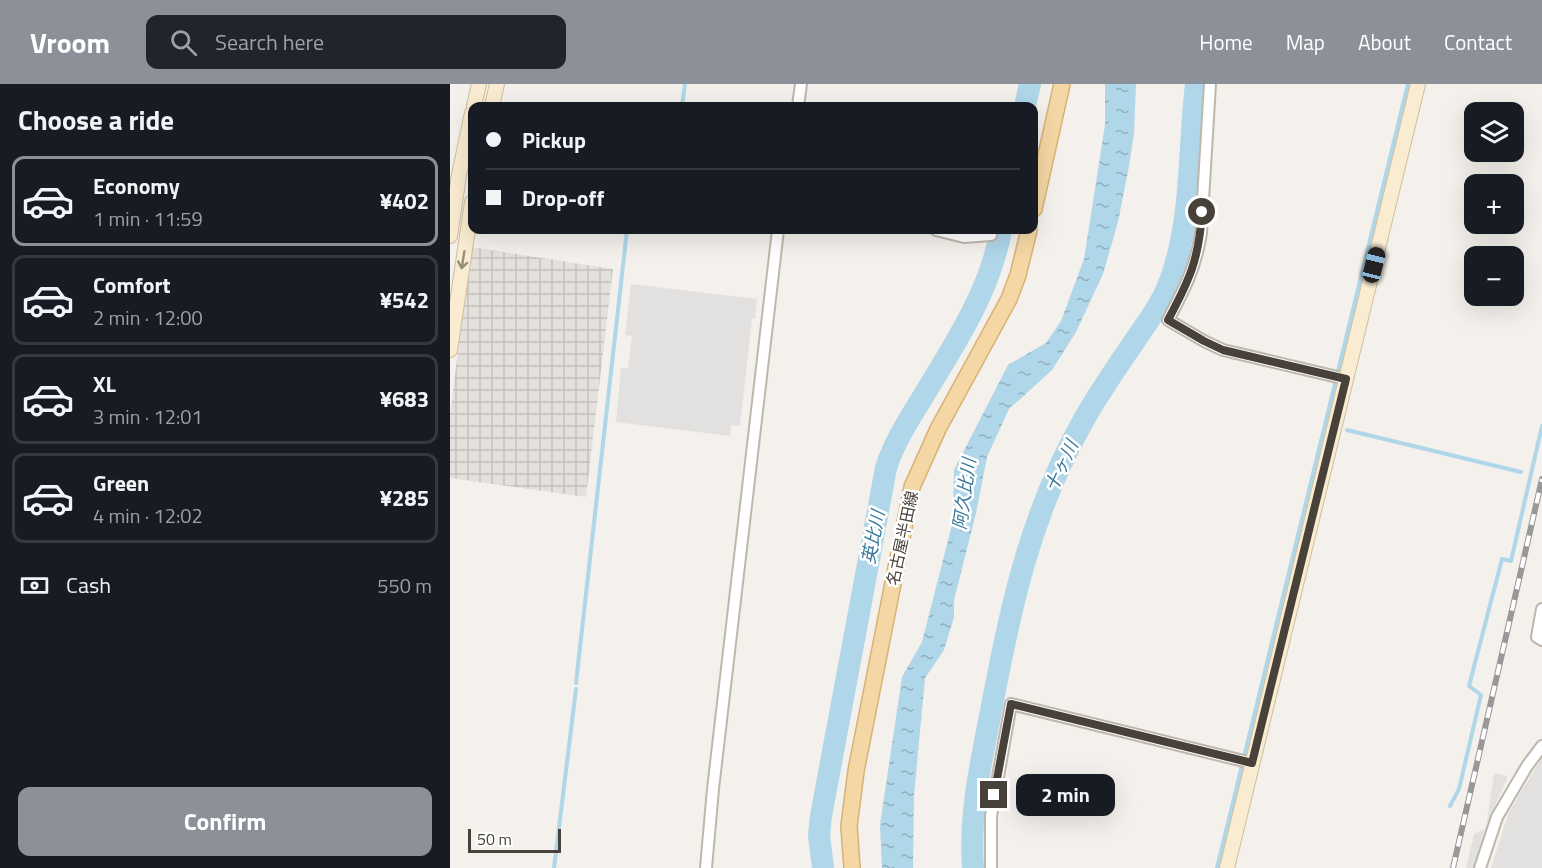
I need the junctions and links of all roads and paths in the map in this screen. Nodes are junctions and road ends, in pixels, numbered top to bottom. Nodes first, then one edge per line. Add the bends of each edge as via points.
1 (479, 84) edge
2 (498, 84) edge
3 (801, 84) edge
4 (1062, 84) edge
5 (1210, 84) edge
6 (1418, 84) edge
7 (475, 102) edge
8 (493, 102) edge
9 (799, 102) edge
10 (468, 125) edge
11 (455, 166) edge
12 (1038, 191) edge
13 (468, 229) edge
14 (778, 234) edge
15 (952, 234) edge
16 (1028, 234) edge
17 (991, 235) dead end
18 (450, 236) edge
19 (450, 350) edge
20 (1346, 379) junction
21 (1542, 609) edge
22 (1542, 640) edge
23 (1542, 746) edge
24 (1252, 763) junction
25 (706, 868) edge
26 (852, 868) edge
27 (991, 868) edge
28 (1227, 868) edge
29 (1480, 868) edge

1 - 7 street
2 - 8 street
3 - 9 street
4 - 12 main road
5 - 20 street via 1197,257 1168,320 1223,350
6 - 20 street
10 - 11 street
11 - 18 street
13 -> 19 street
14 - 25 street
15 - 17 street
16 - 26 main road, 名古屋半田線 via 1009,299 938,429 912,487 856,771 849,826
20 - 24 street
21 - 22 street via 1537,637
23 - 29 street via 1497,817
24 - 27 street via 1011,704 991,816
24 - 28 street

